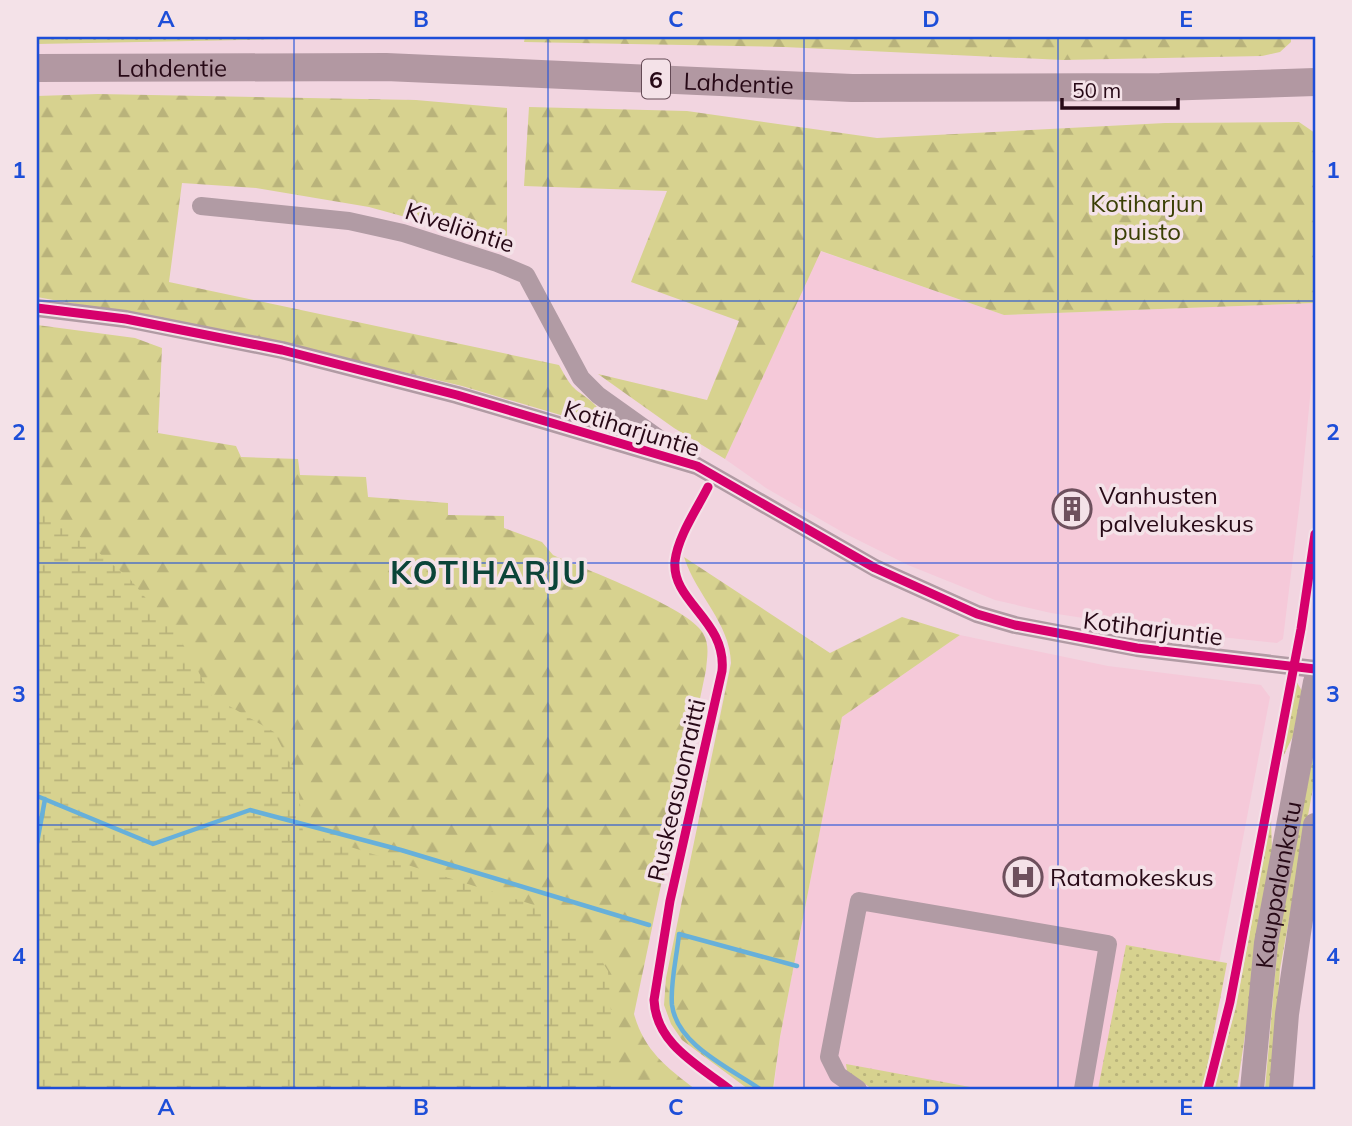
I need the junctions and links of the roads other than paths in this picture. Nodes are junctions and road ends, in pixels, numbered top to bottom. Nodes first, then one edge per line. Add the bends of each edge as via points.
1 (37, 68) edge
2 (1315, 82) edge
3 (201, 206) dead end
4 (37, 308) edge
5 (697, 466) junction
6 (1315, 669) edge
7 (1315, 682) edge
8 (1315, 825) edge
9 (858, 1089) edge
10 (1083, 1089) edge
11 (1252, 1089) edge
12 (1281, 1089) edge

1 - 2 highway, Lahdentie / 6 via 386,67 852,88
3 - 5 street, Kiveliöntie via 349,221 403,233 526,275 581,378
4 - 5 street, Kotiharjuntie via 127,319 282,350 457,395
5 - 6 street, Kotiharjuntie via 875,568 977,614 1125,646
7 - 11 main road, Kauppalankatu via 1266,943
8 - 12 main road, Kauppalankatu via 1287,1014
9 - 10 street via 838,1075 829,1057 859,901 1108,944

